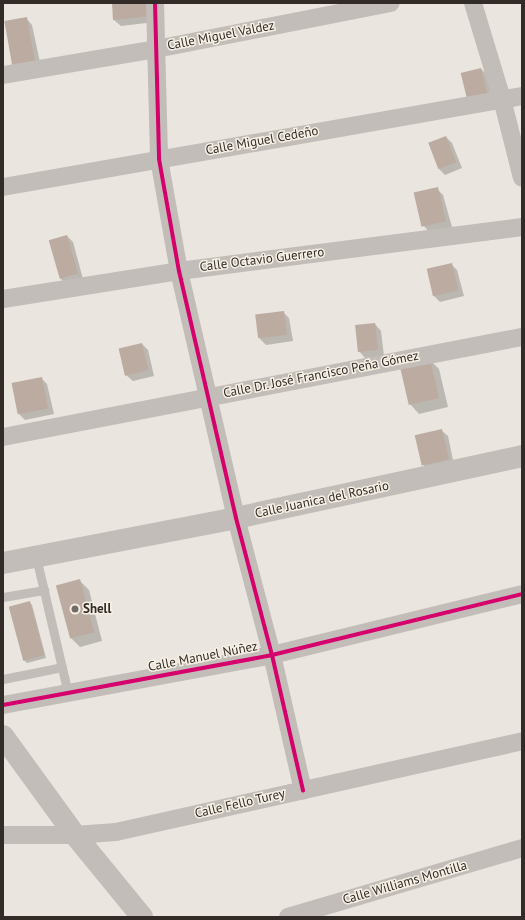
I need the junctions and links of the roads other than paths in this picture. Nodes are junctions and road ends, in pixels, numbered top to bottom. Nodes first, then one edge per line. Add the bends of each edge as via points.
1 (155, 3) edge
2 (391, 3) edge
3 (473, 3) edge
4 (156, 49) junction
5 (3, 76) edge
6 (522, 96) edge
7 (502, 99) junction
8 (159, 159) junction
9 (522, 178) edge
10 (3, 187) edge
11 (522, 227) edge
12 (179, 271) junction
13 (3, 299) edge
14 (522, 336) edge
15 (209, 397) junction
16 (3, 437) edge
17 (522, 456) edge
18 (236, 518) junction
19 (36, 557) junction
20 (3, 563) edge
21 (44, 590) junction
22 (522, 594) edge
23 (3, 596) edge
24 (272, 655) junction
25 (62, 667) junction
26 (3, 679) edge
27 (68, 693) junction
28 (3, 705) edge
29 (3, 736) edge
30 (522, 741) edge
31 (303, 790) junction
32 (3, 835) edge
33 (75, 835) junction
34 (522, 848) edge
35 (142, 917) edge
36 (288, 917) edge

1 - 4 street
2 - 4 street, Calle Miguel Valdez
3 - 7 street
4 - 5 street, Calle Miguel Valdez
4 - 8 street
6 - 7 street, Calle Miguel Cedeño
7 - 8 street, Calle Miguel Cedeño
7 - 9 street
8 - 10 street, Calle Miguel Cedeño
8 - 12 street
11 - 12 street, Calle Octavio Guerrero
12 - 13 street, Calle Octavio Guerrero
12 - 15 street
14 - 15 street, Calle Dr. José Francisco Peña Gómez
15 - 16 street, Calle Dr. José Francisco Peña Gómez
15 - 18 street
17 - 18 street, Calle Juanica del Rosario
18 - 19 street, Calle Juanica del Rosario
18 - 24 street
19 - 20 street, Calle Juanica del Rosario
19 - 21 lane
21 - 23 lane
21 - 25 lane
22 - 24 street, Calle Manuel Núñez
24 - 27 street, Calle Manuel Núñez
24 - 31 street
25 - 26 lane
25 - 27 lane
27 - 28 street, Calle Manuel Núñez
29 - 33 street
30 - 31 street, Calle Fello Turey
31 - 33 street, Calle Fello Turey via 116,832
32 - 33 street, Calle Fello Turey
33 - 35 street
34 - 36 street, Calle Williams Montilla

